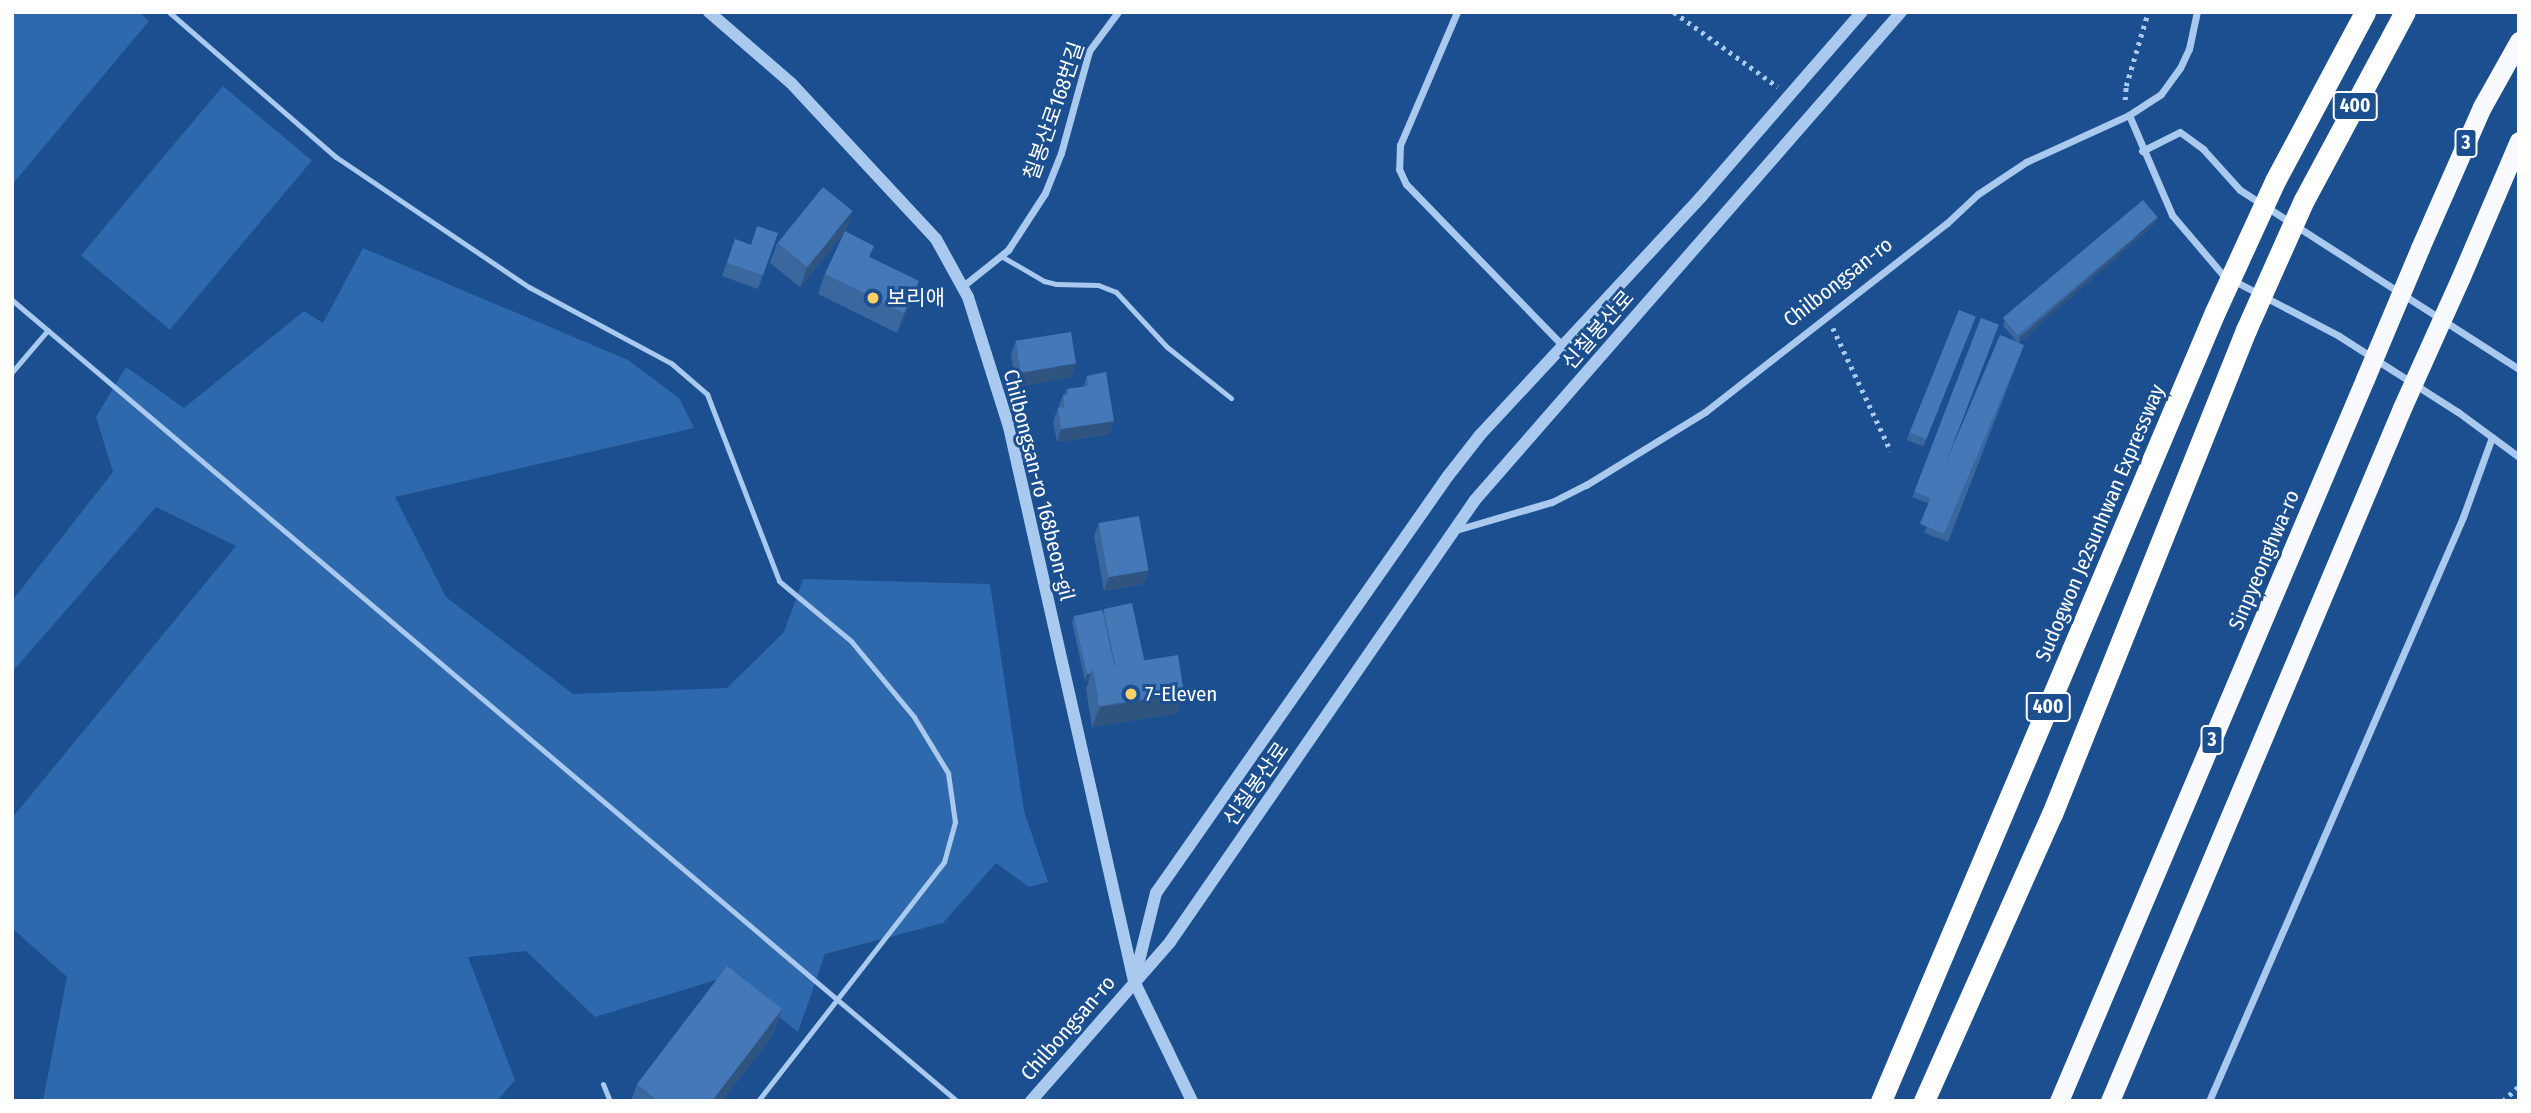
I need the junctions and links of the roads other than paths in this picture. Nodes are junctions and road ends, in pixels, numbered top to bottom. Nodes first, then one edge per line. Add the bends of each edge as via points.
1 (169, 12) edge
2 (709, 12) edge
3 (1118, 12) edge
4 (1457, 12) edge
5 (1862, 12) edge
6 (1901, 12) edge
7 (2197, 12) edge
8 (2365, 12) edge
9 (2405, 12) edge
10 (2519, 41) edge
11 (2129, 115) junction
12 (2519, 141) edge
13 (2142, 151) junction
14 (1001, 256) junction
15 (963, 286) junction
16 (12, 300) edge
17 (48, 330) junction
18 (1563, 346) junction
19 (2519, 369) edge
20 (12, 372) edge
21 (1231, 398) dead end
22 (2492, 437) junction
23 (2519, 457) edge
24 (1454, 530) junction
25 (1134, 981) junction
26 (839, 1000) junction
27 (603, 1084) dead end
28 (610, 1101) edge
29 (758, 1101) edge
30 (957, 1101) edge
31 (1031, 1101) edge
32 (1192, 1101) edge
33 (1881, 1101) edge
34 (1924, 1101) edge
35 (2059, 1101) edge
36 (2110, 1101) edge
37 (2209, 1101) edge

1 - 26 lane via 336,156 530,288 671,363 707,394 779,581 851,641 914,717 948,773 953,791 955,822 944,862
2 - 15 street, Chilbongsan-ro 168beon-gil via 791,83 936,239
3 - 14 street, 칠봉산로168번길 via 1089,51 1045,193 1025,228
4 - 18 street, 신칠봉산로 via 1400,145 1399,169 1406,184
5 - 18 street, 신칠봉산로
6 - 24 street, 신칠봉산로 via 1475,500
7 - 11 street, Chilbongsan-ro via 2180,68 2161,94
8 - 33 highway, Sudogwon Je2sunhwan Expressway / 400, bridge via 2276,179 2216,312
9 - 34 highway, 400, bridge via 2304,200 2246,330 2052,814
10 - 35 highway, Sinpyeonghwa-ro / 3, bridge via 2482,107 2420,248
11 - 13 street
11 - 24 street, Chilbongsan-ro via 2026,162 1979,194 1704,412 1586,485 1552,502
12 - 36 highway, 3, bridge
13 - 19 street via 2180,132 2203,149 2240,190
13 - 22 street via 2172,215 2223,275 2339,336
14 - 15 street, 칠봉산로168번길
14 - 21 lane via 1056,284 1098,285 1116,292 1167,347
15 - 25 street, Chilbongsan-ro 168beon-gil via 1009,427
16 - 17 lane
17 - 20 lane
17 - 26 lane
18 - 25 street, 신칠봉산로 via 1448,476 1156,892
22 - 23 street
22 - 37 street via 2463,517
24 - 25 street, 신칠봉산로 via 1170,942
25 - 31 street, Chilbongsan-ro
25 - 32 street, Chilbongsan-ro 168beon-gil
26 - 29 lane
26 - 30 lane
27 - 28 lane

